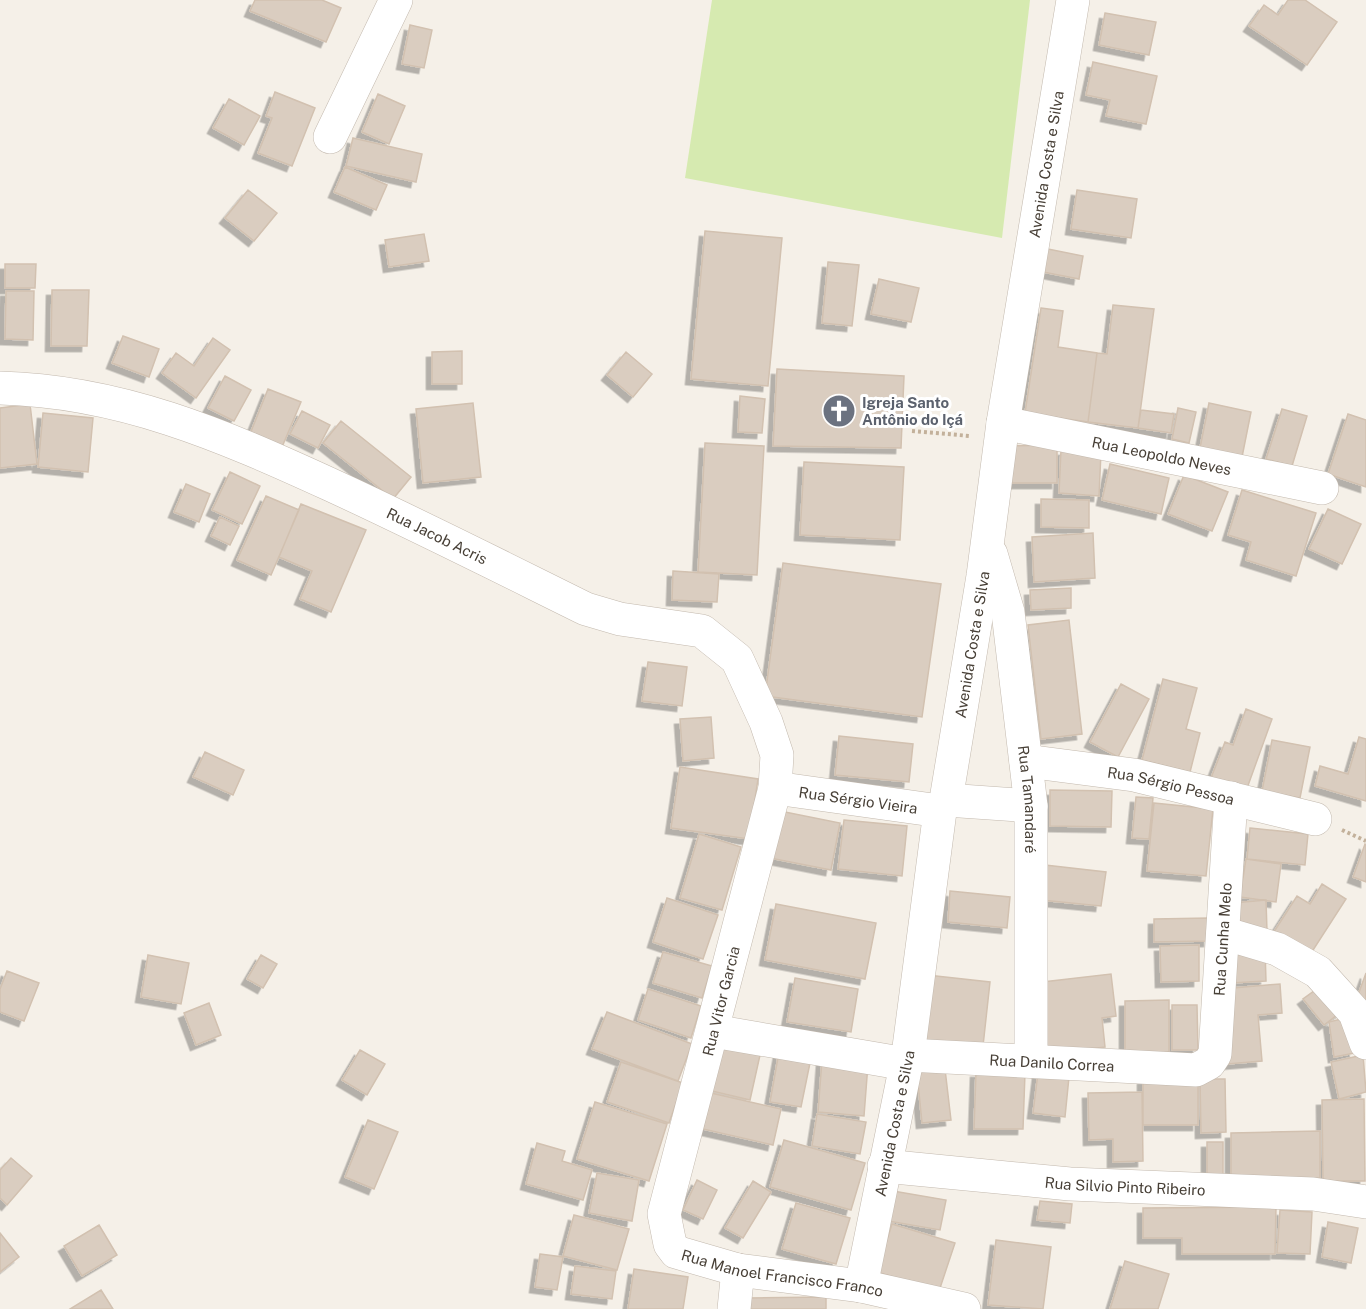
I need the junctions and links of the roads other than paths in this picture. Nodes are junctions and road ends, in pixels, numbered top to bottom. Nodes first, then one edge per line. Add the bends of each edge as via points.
1 (396, 0) edge
2 (1073, 0) edge
3 (330, 137) dead end
4 (0, 388) edge
5 (1002, 431) junction
6 (1322, 488) dead end
7 (988, 542) junction
8 (1026, 760) junction
9 (775, 788) junction
10 (1232, 798) junction
11 (943, 806) junction
12 (1031, 806) junction
13 (1315, 819) dead end
14 (1223, 933) junction
15 (713, 1030) junction
16 (1366, 1043) edge
17 (907, 1059) junction
18 (1030, 1061) junction
19 (1196, 1070) joint
20 (884, 1166) junction
21 (1366, 1202) edge
22 (664, 1214) joint
23 (738, 1270) junction
24 (861, 1286) junction
25 (734, 1309) edge
26 (964, 1309) edge

1 - 3 street
2 - 5 street, Avenida Costa e Silva
4 - 9 street, Rua Jacob Acris via 30,388 112,402 195,425 399,516 586,609 620,619 702,631 737,659 777,755
5 - 6 street, Rua Leopoldo Neves
5 - 7 street, Avenida Costa e Silva
7 - 8 street, Rua Tamandaré via 1008,612
7 - 11 street, Avenida Costa e Silva
8 - 10 street, Rua Sérgio Pessoa via 1134,775
8 - 12 street, Rua Tamandaré
9 - 11 street, Rua Sérgio Vieira
9 - 15 street, Rua Vitor Garcia
10 - 13 street, Rua Sérgio Pessoa
10 - 14 street, Rua Cunha Melo
11 - 12 street
11 - 17 street, Avenida Costa e Silva
12 - 18 street, Rua Tamandaré
14 - 16 street via 1277,949 1318,972 1355,1013
14 - 19 street, Rua Cunha Melo via 1215,1054 1209,1063
15 - 17 street, Rua Danilo Correa
15 - 22 street, Rua Vitor Garcia
17 - 18 street, Rua Danilo Correa
17 - 20 street, Avenida Costa e Silva
18 - 19 street, Rua Danilo Correa
20 - 21 street, Rua Silvio Pinto Ribeiro via 1070,1184 1313,1194
20 - 24 street, Avenida Costa e Silva
22 - 23 street, Rua Manoel Francisco Franco via 670,1244 676,1252
23 - 24 street, Rua Manoel Francisco Franco
23 - 25 street
24 - 26 street, Rua Manoel Francisco Franco

